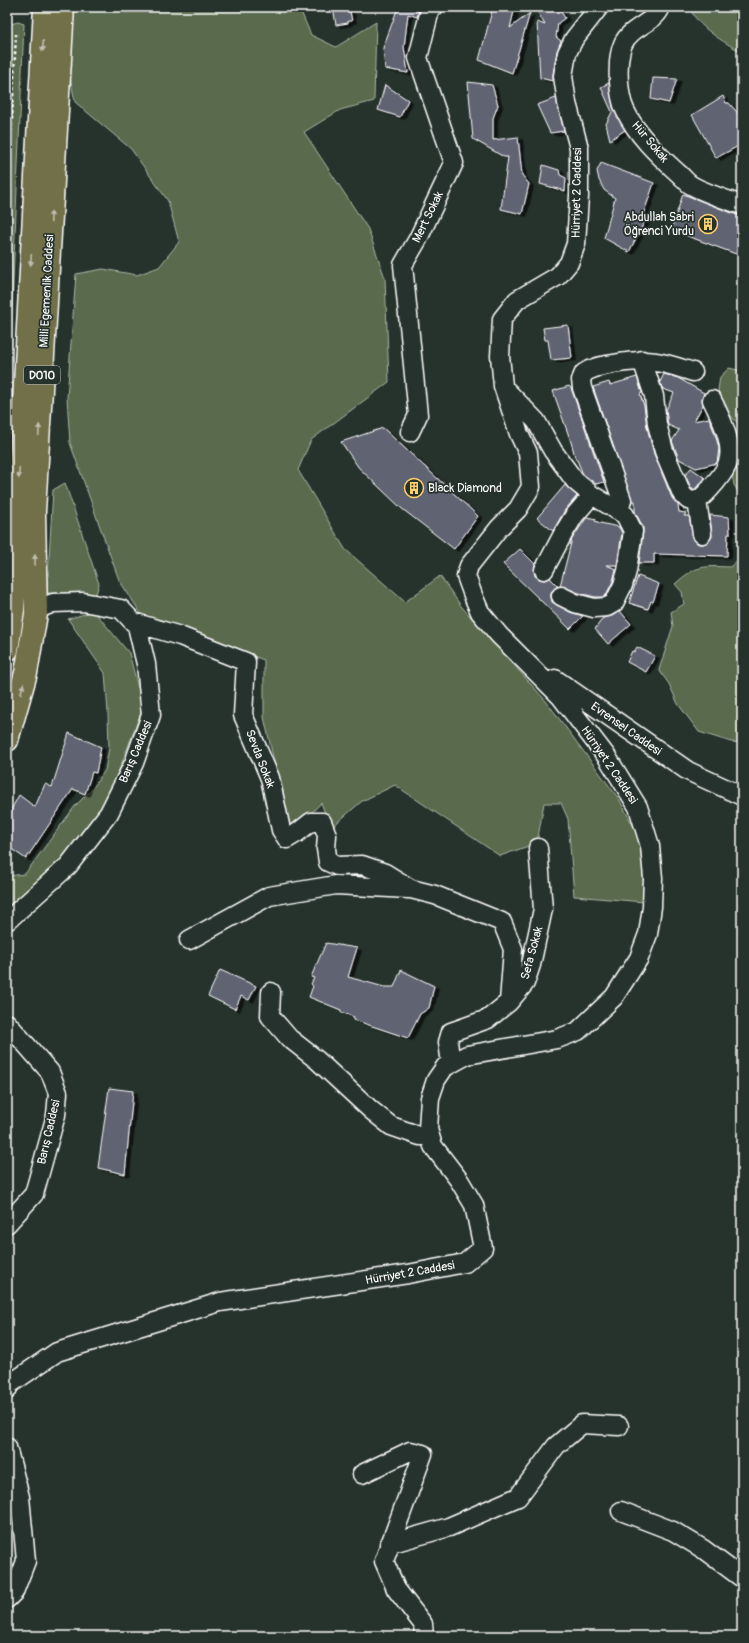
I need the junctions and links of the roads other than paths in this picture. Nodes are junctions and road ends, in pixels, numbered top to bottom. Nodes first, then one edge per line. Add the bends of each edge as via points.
1 (45, 7) edge
2 (63, 7) edge
3 (434, 7) edge
4 (599, 7) edge
5 (661, 7) edge
6 (742, 205) edge
7 (642, 360) junction
8 (692, 372) dead end
9 (502, 386) junction
10 (712, 400) dead end
11 (410, 432) dead end
12 (592, 495) junction
13 (697, 501) junction
14 (616, 510) junction
15 (702, 534) dead end
16 (544, 570) dead end
17 (561, 596) dead end
18 (10, 609) edge
19 (36, 610) junction
20 (133, 622) junction
21 (7, 650) edge
22 (516, 651) junction
23 (7, 740) edge
24 (742, 796) edge
25 (538, 848) dead end
26 (411, 889) junction
27 (7, 921) edge
28 (190, 940) dead end
29 (271, 992) dead end
30 (509, 1002) junction
31 (7, 1023) edge
32 (451, 1064) junction
33 (430, 1136) junction
34 (7, 1224) edge
35 (7, 1390) edge
36 (619, 1426) dead end
37 (7, 1447) edge
38 (362, 1474) dead end
39 (621, 1511) dead end
40 (390, 1544) junction
41 (742, 1578) edge
42 (7, 1599) edge
43 (424, 1636) edge

1 -> 18 highway, Milli Egemenlik Caddesi / D010
19 -> 2 highway, Milli Egemenlik Caddesi / D010 via 34,512
3 - 11 street, Mert Sokak via 430,10 418,58 454,163 403,265 418,416
4 - 9 street, Hürriyet 2 Caddesi via 567,52 563,76 579,148 576,244 569,263 558,276 517,300 502,319
5 - 6 street, Hür Sokak via 658,14 630,33 622,45 619,70 625,108 639,132 665,161 691,184
7 - 8 street via 664,362
7 - 13 street via 654,396 664,452 682,494 688,500
7 - 14 street via 591,369 584,373 581,380 622,500
9 - 12 street via 536,421 553,451 575,481
9 - 22 street, Hürriyet 2 Caddesi via 528,453 531,488 518,509 498,528 469,566 466,576 480,612
10 - 13 street via 719,412 729,444 729,460 721,475
12 - 14 street
12 - 16 street via 574,516
13 - 15 street
14 - 17 street via 625,515 633,531 627,571 614,603 607,607 594,608
18 - 21 highway, Milli Egemenlik Caddesi / D010
19 - 20 street, Barış Caddesi via 53,603 83,602 121,609
23 -> 19 highway, Milli Egemenlik Caddesi / D010 via 26,674
20 - 26 street, Sevda Sokak via 180,636 246,662 243,715 270,778 281,830 287,840 311,822 322,822 327,835 328,862 337,866 362,865 385,872
20 - 27 street, Barış Caddesi via 137,626 146,664 152,715 134,763 109,813 68,866
22 - 24 street, Evrensel Caddesi via 688,771
22 - 32 street, Hürriyet 2 Caddesi via 561,697 607,757 638,807 650,846 653,878 648,934 639,958 614,997 578,1031 557,1039 467,1055
25 - 30 street, Sefa Sokak via 543,908 532,965 525,983
26 - 28 street via 336,885 269,896
26 - 30 street, Sevda Sokak via 502,922 513,949
29 - 33 street via 270,1016 289,1038 391,1126 420,1136
30 - 32 street, Sefa Sokak via 488,1019 451,1032 448,1042
31 - 34 street, Barış Caddesi via 50,1072 58,1093 56,1115 34,1194
32 - 33 street, Hürriyet 2 Caddesi via 445,1067 436,1080 430,1098
33 - 35 street, Hürriyet 2 Caddesi via 432,1146 459,1180 474,1205 483,1248 465,1263 220,1302 57,1352 10,1384
36 - 40 street via 582,1424 556,1446 518,1497 449,1527
37 - 42 street via 20,1497 26,1561 14,1592
38 - 40 street via 410,1451 424,1454
39 - 41 street via 673,1531 703,1549
40 - 43 street via 384,1561 396,1589 423,1624

